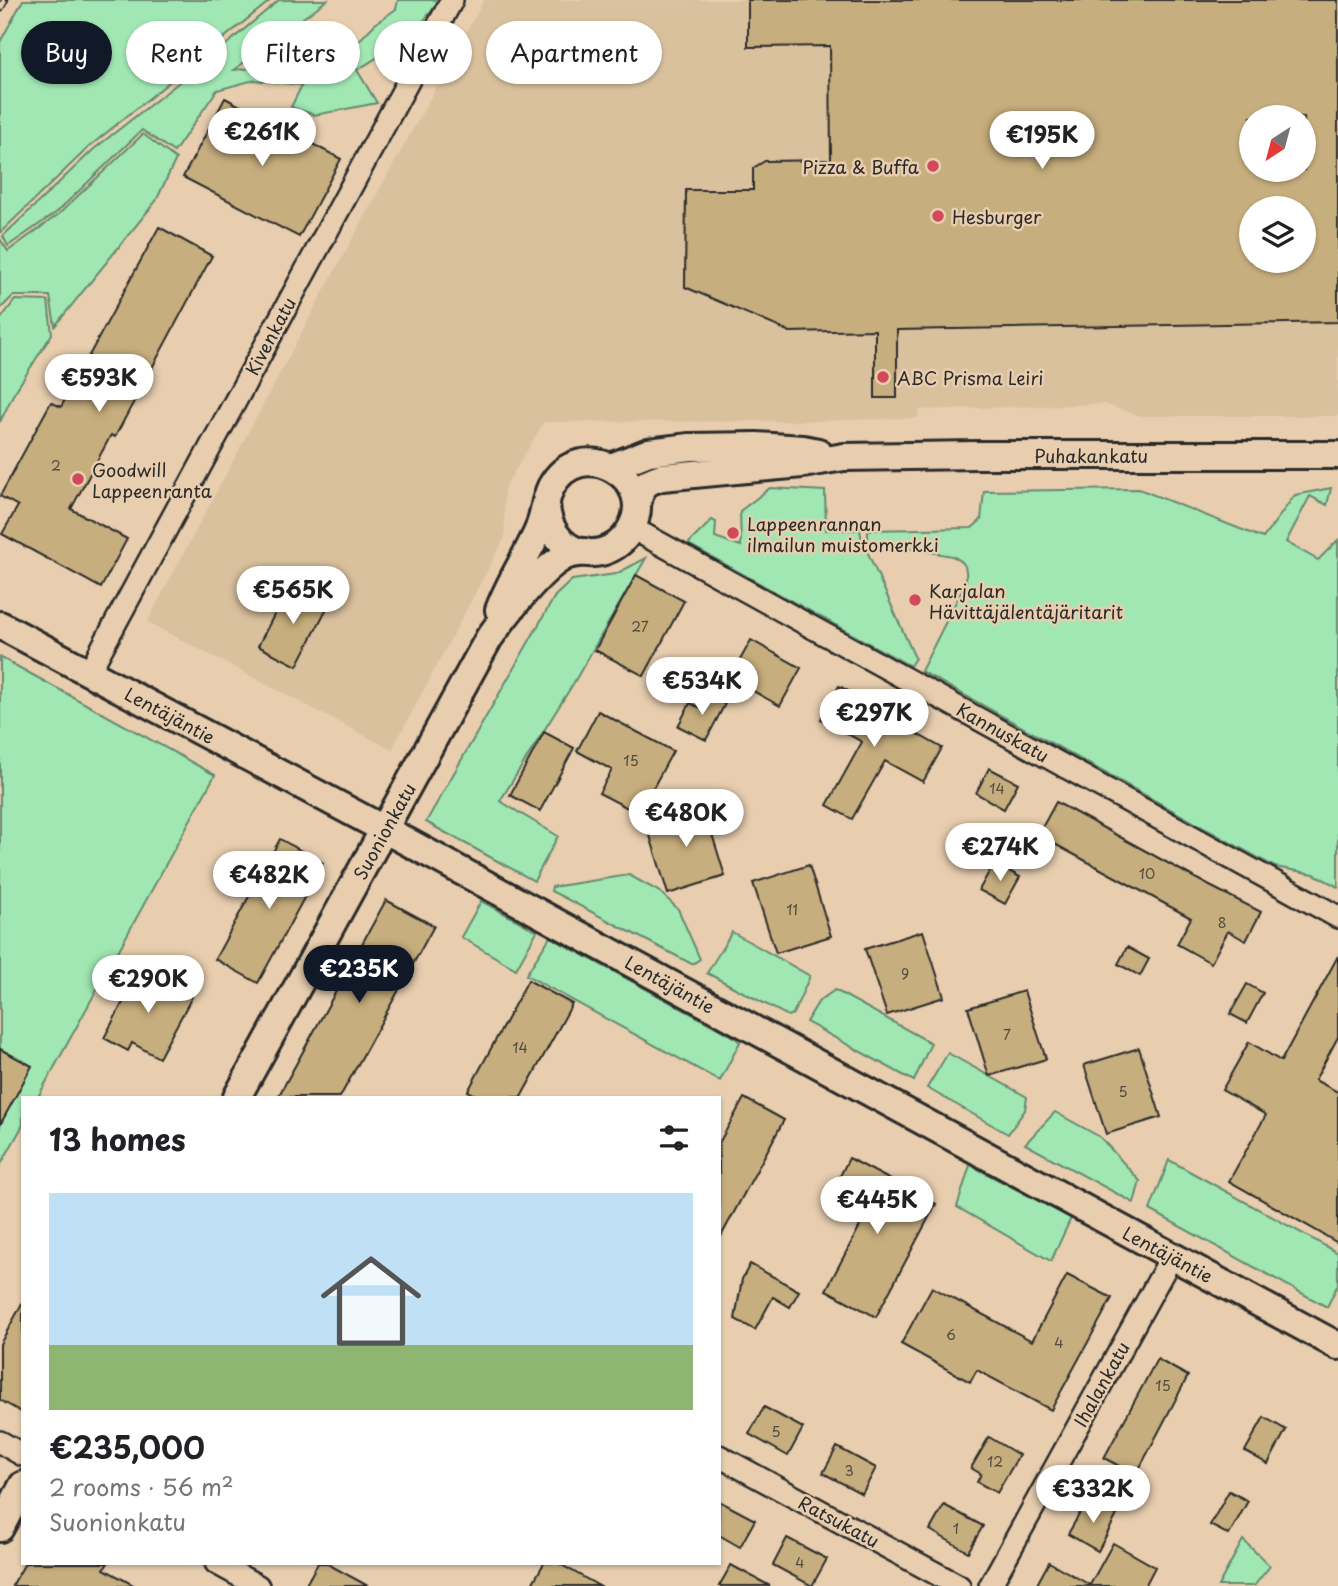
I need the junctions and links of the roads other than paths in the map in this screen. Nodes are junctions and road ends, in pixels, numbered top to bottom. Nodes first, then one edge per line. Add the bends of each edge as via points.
1 (452, 0) edge
2 (1338, 455) edge
3 (844, 457) junction
4 (611, 467) junction
5 (546, 502) junction
6 (634, 516) junction
7 (585, 552) junction
8 (0, 625) edge
9 (489, 638) junction
10 (89, 672) junction
11 (386, 829) junction
12 (1338, 916) edge
13 (238, 1096) edge
14 (1172, 1256) junction
15 (1338, 1346) edge
16 (0, 1442) edge
17 (21, 1454) edge
18 (721, 1458) edge
19 (21, 1489) edge
20 (0, 1528) edge
21 (220, 1565) edge
22 (258, 1586) edge
23 (959, 1586) edge
24 (990, 1586) edge

1 - 10 street, Kivenkatu
2 - 3 street, Puhakankatu
3 - 4 street, Puhakankatu via 792,448 690,447 649,452
3 - 6 street, Puhakankatu via 663,477 645,484
4 - 5 street via 598,462 572,466 555,480
4 - 6 street via 635,493
5 - 7 street via 555,535
5 - 9 street, Suonionkatu via 542,522
6 - 7 street via 626,537 617,545
6 - 12 street, Kannuskatu
7 - 9 street, Suonionkatu via 567,555 547,570
8 - 10 street, Lentäjäntie
9 - 11 street, Suonionkatu
10 - 11 street, Lentäjäntie
11 - 13 street, Suonionkatu
11 - 14 street, Lentäjäntie
14 - 15 street, Lentäjäntie
14 - 24 street, Ihalankatu
16 - 17 street
18 - 23 street, Ratsukatu
19 - 20 street
21 - 22 street

